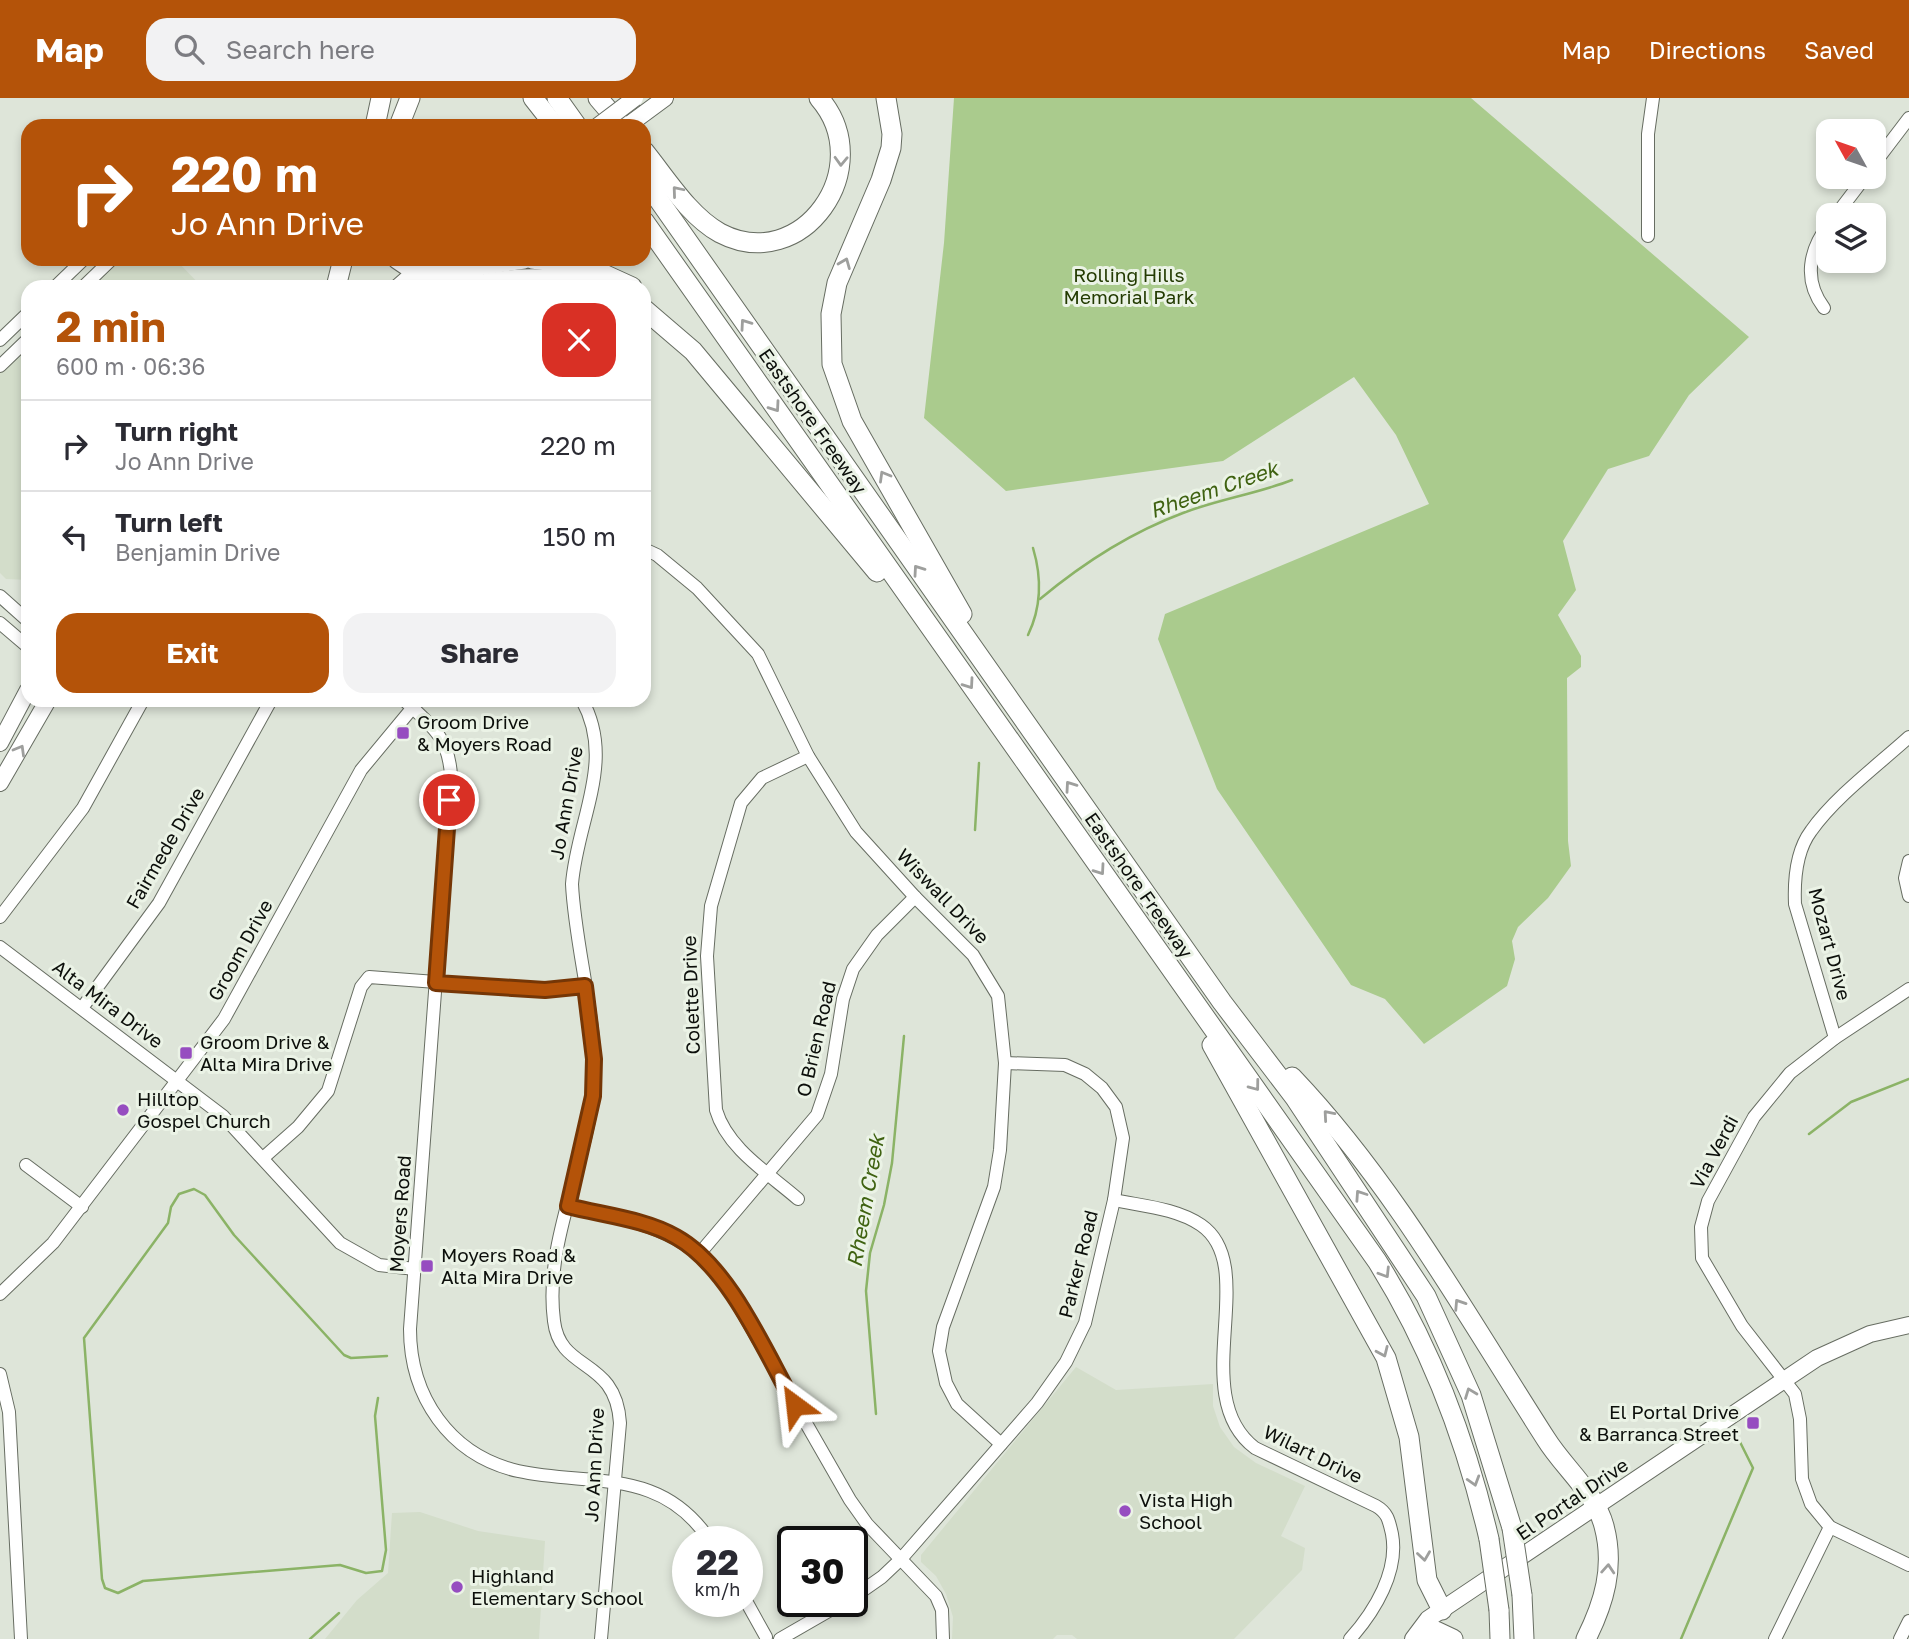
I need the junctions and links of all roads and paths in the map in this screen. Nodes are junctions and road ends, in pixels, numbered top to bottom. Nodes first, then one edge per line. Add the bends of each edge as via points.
1 (381, 98) edge
2 (410, 98) edge
3 (533, 98) edge
4 (557, 98) edge
5 (587, 98) edge
6 (598, 98) edge
7 (635, 98) edge
8 (665, 98) edge
9 (819, 98) edge
10 (1653, 98) edge
11 (886, 102) edge
12 (1909, 118) edge
13 (376, 119) edge
14 (402, 119) edge
15 (550, 119) edge
16 (572, 119) edge
17 (602, 119) edge
18 (607, 119) edge
19 (618, 119) edge
20 (634, 119) edge
21 (1886, 148) edge
22 (651, 159) edge
23 (651, 189) edge
24 (1856, 189) edge
25 (1845, 203) edge
26 (651, 231) edge
27 (1648, 236) dead end
28 (1816, 243) edge
29 (651, 246) edge
30 (77, 266) edge
31 (105, 266) edge
32 (418, 266) edge
33 (438, 266) edge
34 (479, 266) edge
35 (586, 266) edge
36 (62, 280) edge
37 (90, 280) edge
38 (405, 280) edge
39 (428, 280) edge
40 (513, 280) edge
41 (564, 280) edge
42 (617, 280) edge
43 (651, 302) edge
44 (1824, 308) dead end
45 (651, 315) edge
46 (21, 320) edge
47 (721, 331) junction
48 (0, 340) edge
49 (21, 346) edge
50 (0, 366) edge
51 (708, 368) junction
52 (651, 552) edge
53 (0, 596) edge
54 (21, 611) edge
55 (0, 623) edge
56 (930, 628) junction
57 (21, 641) edge
58 (1000, 686) junction
59 (21, 703) edge
60 (44, 707) edge
61 (139, 707) edge
62 (267, 707) edge
63 (409, 707) edge
64 (415, 707) edge
65 (585, 707) edge
66 (1909, 737) edge
67 (0, 743) edge
68 (808, 756) junction
69 (0, 783) edge
70 (1909, 861) edge
71 (1909, 896) edge
72 (915, 897) junction
73 (0, 917) edge
74 (0, 947) edge
75 (1171, 972) junction
76 (436, 983) junction
77 (585, 986) junction
78 (1909, 989) edge
79 (1222, 1002) junction
80 (82, 1008) junction
81 (1835, 1038) junction
82 (1005, 1063) junction
83 (178, 1081) junction
84 (263, 1158) junction
85 (26, 1165) dead end
86 (769, 1174) junction
87 (798, 1199) dead end
88 (1114, 1200) junction
89 (568, 1206) junction
90 (82, 1207) junction
91 (700, 1253) junction
92 (415, 1269) junction
93 (0, 1294) edge
94 (1909, 1325) edge
95 (0, 1374) edge
96 (1785, 1382) junction
97 (1001, 1444) junction
98 (614, 1481) junction
99 (1598, 1508) junction
100 (698, 1526) edge
101 (1830, 1527) junction
102 (901, 1559) junction
103 (1909, 1565) edge
104 (868, 1587) edge
105 (1446, 1608) junction
106 (757, 1617) edge
107 (814, 1617) edge
108 (1909, 1621) edge
109 (1354, 1634) edge
110 (772, 1638) edge
111 (21, 1639) edge
112 (601, 1639) edge
113 (943, 1639) edge
114 (1413, 1639) edge
115 (1423, 1639) edge
116 (1453, 1639) edge
117 (1500, 1639) edge
118 (1524, 1639) edge
119 (1586, 1639) edge
120 (1775, 1639) edge
121 (1900, 1639) edge

1 - 13 highway
2 - 14 highway
3 - 15 highway
4 - 16 highway
5 - 17 highway
6 - 19 highway
7 - 18 main road, bridge
8 - 20 main road
9 -> 22 highway via 838,133 840,175 817,216 789,235 745,241 719,232 696,214
10 - 27 street via 1648,134
58 -> 11 highway via 852,421 832,364 833,299 887,164 892,134
12 - 21 street
58 -> 23 highway, Eastshore Freeway
24 - 25 street
26 - 47 highway, Eastshore Freeway
28 - 44 street via 1810,269 1814,291
29 - 47 highway
30 - 36 street
31 - 37 street
32 - 33 main road via 431,271
32 - 38 main road
34 - 39 highway
35 - 42 highway
40 - 41 highway
43 - 51 highway
45 - 51 highway
46 - 48 street
47 -> 56 highway, Eastshore Freeway
49 - 50 street
51 - 56 highway via 860,552
52 - 68 street, Wiswall Drive via 697,589 758,654
53 - 54 street
55 - 57 street
56 -> 75 highway, Eastshore Freeway
79 -> 58 highway, Eastshore Freeway
59 - 67 main road
69 -> 60 main road
61 - 73 street via 83,808
62 - 80 street, Fairmede Drive via 159,903
63 - 83 street, Groom Drive via 361,770 224,1019
64 - 76 street, Moyers Road via 450,753
65 - 77 street, Jo Ann Drive via 597,738 594,778 572,884
66 - 81 street, Mozart Drive via 1810,831 1800,855 1795,904
68 - 72 street, Wiswall Drive via 856,832
68 - 86 street, Colette Drive via 762,778 741,803 708,927 716,1110 730,1139
70 - 71 street via 1905,878
72 - 82 street, Wiswall Drive via 973,955 998,996
72 - 86 street, O Brien Road via 877,935 853,969 825,1097 817,1115
74 - 80 street, Alta Mira Drive
75 -> 105 highway via 1387,1358 1409,1437 1427,1580
75 -> 117 highway, Eastshore Freeway, bridge via 1277,1115 1405,1305 1449,1405 1478,1494 1489,1539
76 - 77 street via 545,990
76 - 84 street via 369,977 361,987 328,1091 305,1120
76 - 92 street, Moyers Road
77 - 89 street, Jo Ann Drive via 594,1059 593,1096
78 - 81 street, Via Verdi
99 -> 79 highway via 1549,1444 1371,1168 1329,1115
118 -> 79 highway, Eastshore Freeway, bridge via 1512,1528 1471,1395 1426,1296 1295,1098
80 - 83 street, Alta Mira Drive
81 - 96 street, Via Verdi via 1790,1073 1754,1117 1708,1202 1701,1227 1702,1258 1742,1326
82 - 88 street, Parker Road via 1065,1065 1102,1088 1116,1107 1123,1138
82 - 97 street, Wiswall Drive via 994,1186 943,1326 939,1351 946,1383 957,1404
83 - 84 street, Alta Mira Drive via 223,1116
83 - 90 street, Groom Drive
84 - 92 street, Alta Mira Drive via 340,1243 379,1265
85 - 90 street
86 - 87 street, Colette Drive
86 - 91 street, O Brien Road
88 - 97 street, Parker Road via 1085,1323 1066,1362
88 - 109 street, Wilart Drive via 1184,1215 1216,1242 1225,1270 1224,1395 1232,1425 1242,1438 1376,1506 1389,1518 1395,1553 1392,1569
89 - 91 street via 675,1236
89 - 98 street, Jo Ann Drive via 557,1253 554,1323 570,1354 601,1375 619,1402
90 - 93 street, Groom Drive via 53,1243
91 - 102 street via 724,1280 850,1500
92 - 98 street, Moyers Road via 410,1329 414,1368 430,1409 453,1438 484,1458 519,1471
94 - 96 main road, El Portal Drive via 1843,1344
95 - 111 street via 9,1412
96 - 99 main road, El Portal Drive
96 - 101 street, Via Verdi via 1795,1394 1800,1419 1802,1479 1811,1504
97 - 102 street, Parker Road
98 - 100 street, Moyers Road via 667,1499
98 - 112 street, Jo Ann Drive
99 - 105 main road, El Portal Drive
119 -> 99 highway via 1609,1572 1607,1539
101 - 103 street
101 - 120 street
102 - 104 street, Parker Road
102 - 113 street via 936,1596 942,1610
105 - 114 main road, El Portal Drive via 1428,1619
105 - 116 highway
106 - 110 street
107 - 110 street
108 - 121 street
115 - 116 highway via 1436,1631

